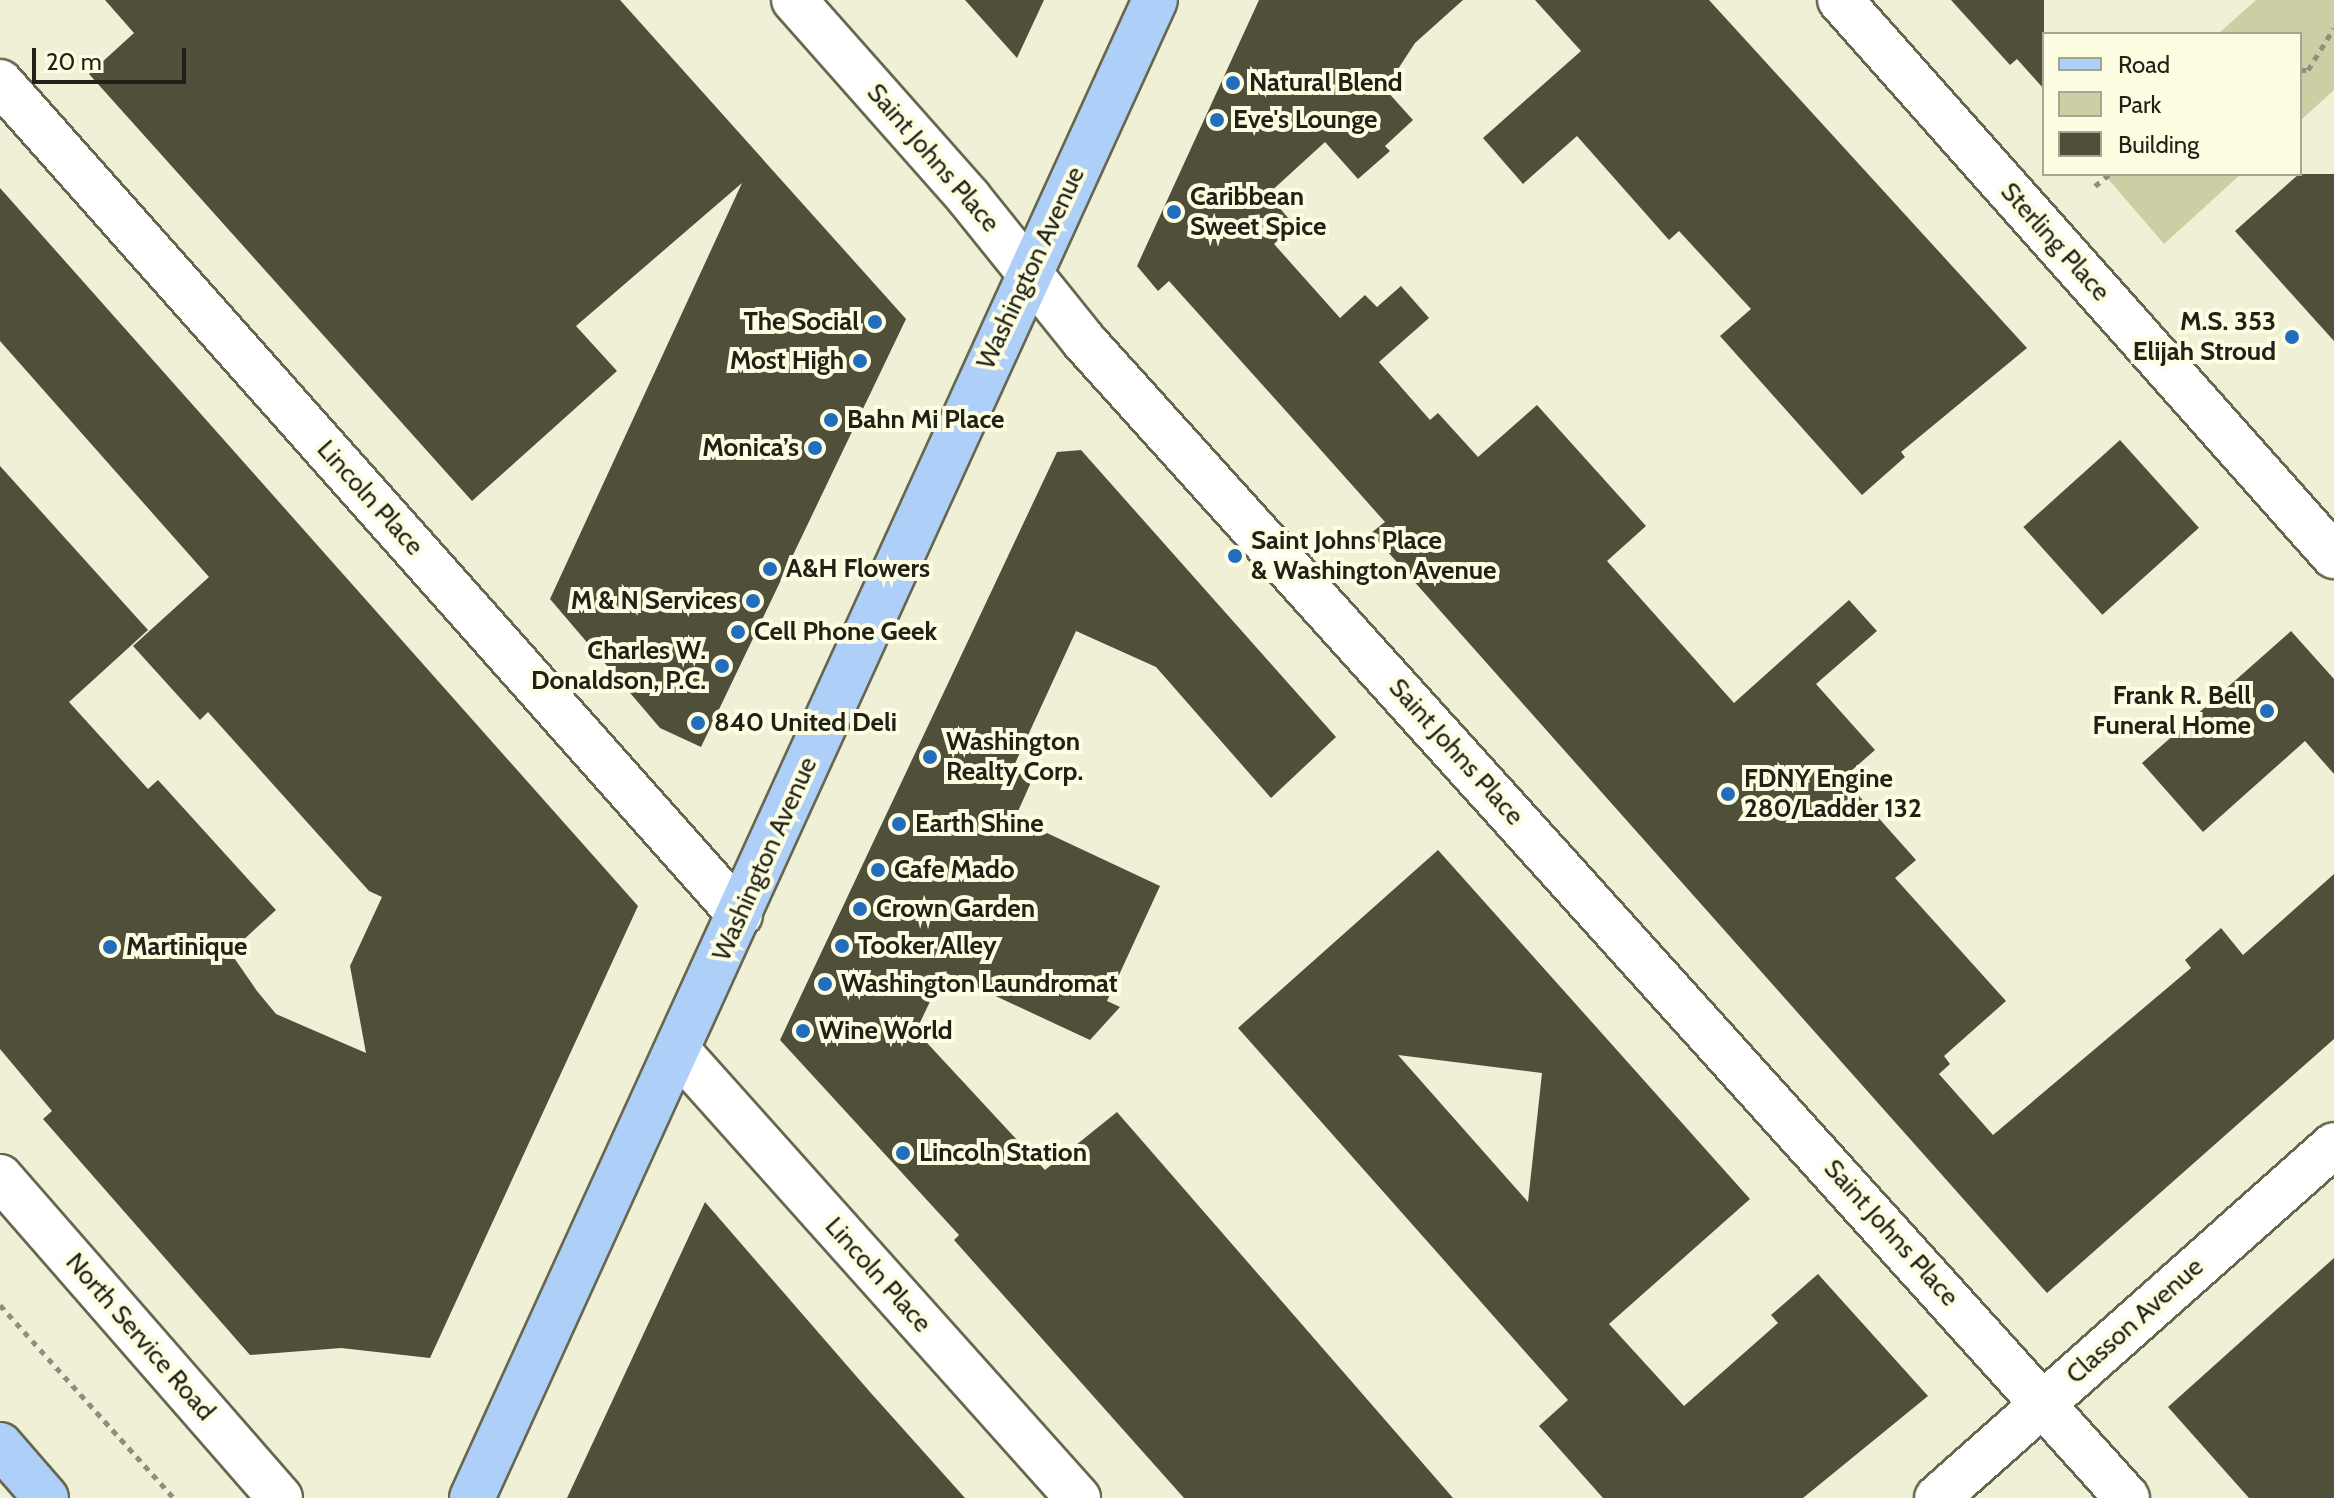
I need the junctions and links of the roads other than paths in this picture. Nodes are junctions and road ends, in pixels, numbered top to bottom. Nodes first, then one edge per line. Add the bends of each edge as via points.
1 (794, 0) edge
2 (1155, 0) edge
3 (1840, 0) edge
4 (0, 82) edge
5 (1029, 272) junction
6 (2334, 556) edge
7 (740, 915) junction
8 (678, 1051) junction
9 (2334, 1145) edge
10 (0, 1177) edge
11 (2043, 1404) junction
12 (0, 1445) edge
13 (46, 1498) edge
14 (280, 1498) edge
15 (472, 1498) edge
16 (1078, 1498) edge
17 (1937, 1498) edge
18 (2127, 1498) edge

1 - 5 street, Saint Johns Place
2 - 5 main road, Washington Avenue
3 - 6 street, Sterling Place
4 - 7 street, Lincoln Place
5 - 7 main road, Washington Avenue
5 - 11 street, Saint Johns Place via 1083,340
7 - 8 main road, Washington Avenue
8 - 15 main road, Washington Avenue
8 - 16 street, Lincoln Place
9 - 11 street, Classon Avenue
10 - 14 street, North Service Road
11 - 17 street, Classon Avenue
11 - 18 street, Saint Johns Place
12 - 13 main road

